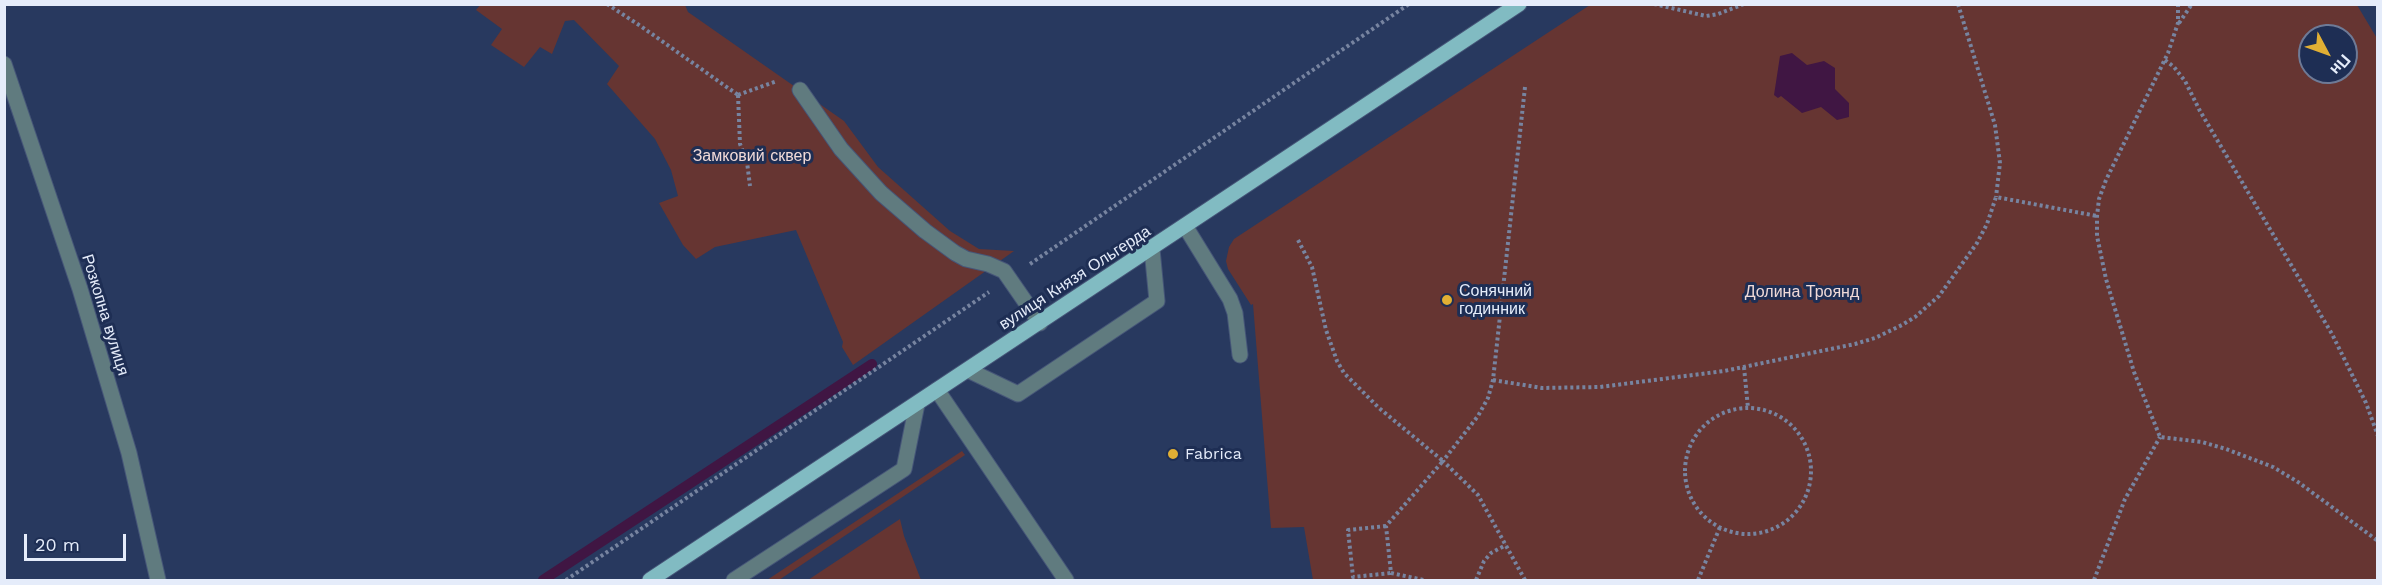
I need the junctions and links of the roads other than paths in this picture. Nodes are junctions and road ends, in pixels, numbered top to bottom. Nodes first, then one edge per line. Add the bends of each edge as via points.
1 (1519, 4) edge
2 (4, 64) edge
3 (800, 90) road end
4 (1185, 226) junction
5 (1152, 249) junction
6 (1040, 322) junction
7 (1240, 355) dead end
8 (968, 370) junction
9 (937, 390) junction
10 (917, 404) junction
11 (158, 580) edge
12 (650, 580) edge
13 (734, 580) edge
14 (1066, 580) edge

1 - 4 main road, вулиця Князя Ольгерда
2 - 11 street, Розкопна вулиця via 80,289 129,453
3 - 6 street via 841,149 893,204 955,253 996,267 1009,278
4 - 5 main road, вулиця Князя Ольгерда
4 - 7 street via 1230,299
5 - 6 main road, вулиця Князя Ольгерда
5 - 8 street via 1157,301 1048,374 1018,393
6 - 8 main road, вулиця Князя Ольгерда
8 - 9 main road, вулиця Князя Ольгерда
9 - 10 main road, вулиця Князя Ольгерда
9 - 14 street
10 - 12 main road, вулиця Князя Ольгерда
10 - 13 street via 904,469

